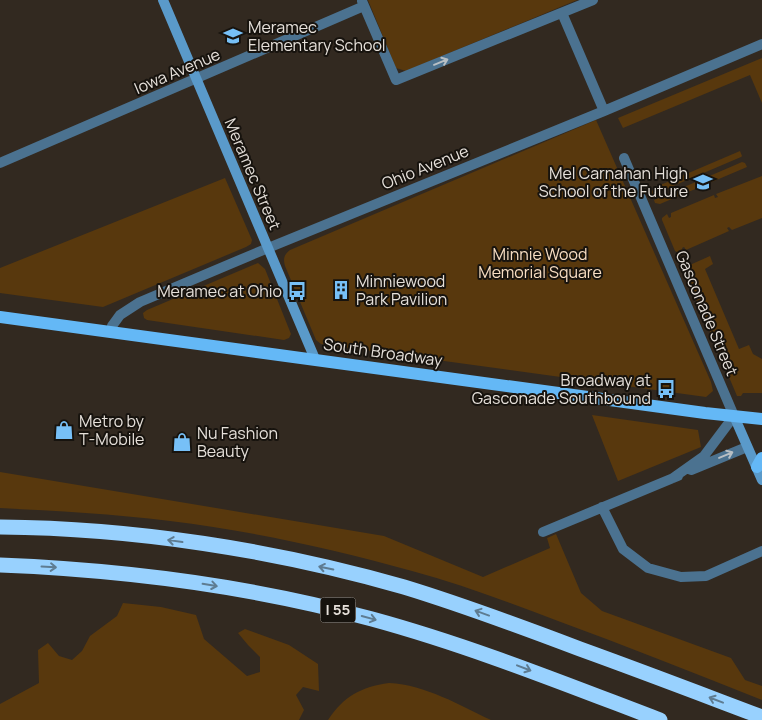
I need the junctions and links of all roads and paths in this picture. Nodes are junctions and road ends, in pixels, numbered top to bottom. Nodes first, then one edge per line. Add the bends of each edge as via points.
1 (163, 0) edge
2 (593, 0) edge
3 (363, 3) edge
4 (562, 13) junction
5 (762, 44) edge
6 (196, 80) junction
7 (604, 111) junction
8 (624, 158) dead end
9 (0, 163) edge
10 (268, 248) junction
11 (0, 317) edge
12 (111, 332) junction
13 (315, 360) junction
14 (734, 416) junction
15 (762, 419) edge
16 (747, 447) junction
17 (759, 463) edge
18 (673, 478) junction
19 (762, 480) edge
20 (602, 507) junction
21 (0, 527) edge
22 (543, 532) dead end
23 (762, 551) edge
24 (0, 565) edge
25 (762, 717) edge
26 (660, 720) edge

1 - 6 street, Meramec Street
2 - 4 street
3 -> 4 street via 396,80
3 - 6 street, Iowa Avenue
4 - 7 street
5 - 7 street, Ohio Avenue
6 - 9 street, Iowa Avenue
6 - 10 street, Meramec Street
7 - 10 street, Ohio Avenue
8 - 14 street, Gasconade Street
10 - 12 street, Ohio Avenue via 133,306 115,320
10 - 13 street, Meramec Street
11 - 12 main road, South Broadway
12 - 13 main road, South Broadway
13 - 14 main road, South Broadway
14 - 15 main road, South Broadway
14 - 16 street, Gasconade Street
14 - 18 street via 704,456
16 - 17 street, Gasconade Street
18 -> 16 street
17 - 19 street, Gasconade Street
18 - 20 street
20 - 22 street
20 - 23 street via 623,549 648,568 681,577 706,576
25 -> 21 highway, I 55 via 475,610 339,570 143,536
24 -> 26 highway, I 55 via 169,578 307,603 444,640

